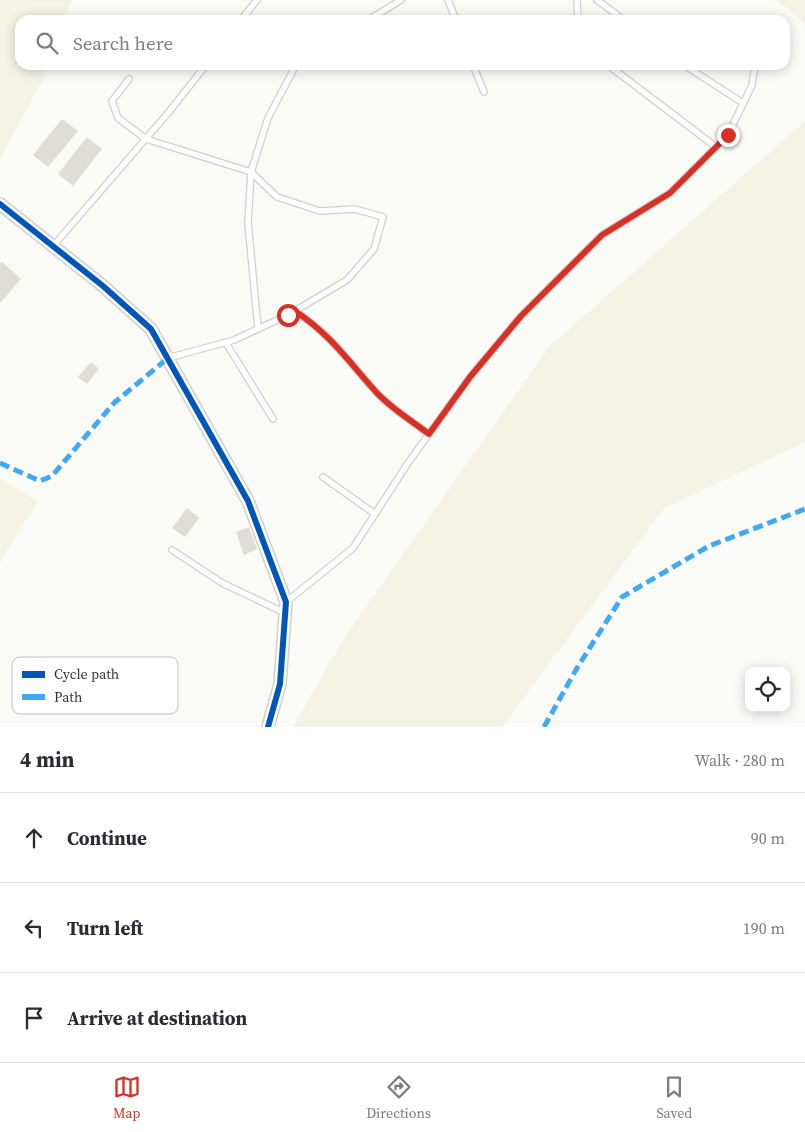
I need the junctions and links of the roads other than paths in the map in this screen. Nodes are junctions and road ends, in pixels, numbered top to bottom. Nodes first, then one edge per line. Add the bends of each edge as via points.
1 (257, 0) edge
2 (401, 0) edge
3 (448, 0) edge
4 (577, 0) edge
5 (597, 0) edge
6 (245, 15) edge
7 (376, 15) edge
8 (454, 15) edge
9 (578, 15) edge
10 (617, 15) edge
11 (202, 70) edge
12 (293, 70) edge
13 (475, 70) edge
14 (615, 70) edge
15 (692, 70) edge
16 (754, 70) edge
17 (129, 79) dead end
18 (484, 92) dead end
19 (744, 103) junction
20 (146, 139) junction
21 (716, 147) junction
22 (251, 172) junction
23 (0, 204) edge
24 (54, 245) junction
25 (295, 311) junction
26 (258, 329) junction
27 (226, 343) junction
28 (168, 358) junction
29 (273, 419) dead end
30 (429, 434) junction
31 (323, 477) dead end
32 (375, 514) junction
33 (172, 550) dead end
34 (285, 608) junction
35 (268, 727) edge

1 - 6 lane
2 - 7 lane
3 - 8 lane
4 - 9 lane
5 - 10 lane
11 - 20 lane
12 - 22 lane via 268,118
13 - 18 lane
14 - 21 lane
15 - 19 lane
16 - 19 lane
17 - 20 lane via 112,101 118,118
19 - 21 lane via 728,135
20 - 22 lane
20 - 24 lane
21 - 30 lane via 670,193 595,242 521,316 470,377
22 - 25 lane via 277,196 320,211 355,209 383,217 374,249 347,280
22 - 26 lane via 248,223
23 - 24 street
24 - 28 street via 151,330
25 - 26 lane
25 - 30 lane via 318,326 378,394
26 - 27 lane
27 - 28 lane
27 - 29 lane
28 - 34 street via 248,501
30 - 32 lane
31 - 32 lane
32 - 34 lane via 353,548
33 - 34 lane via 222,583
34 - 35 street via 280,684

